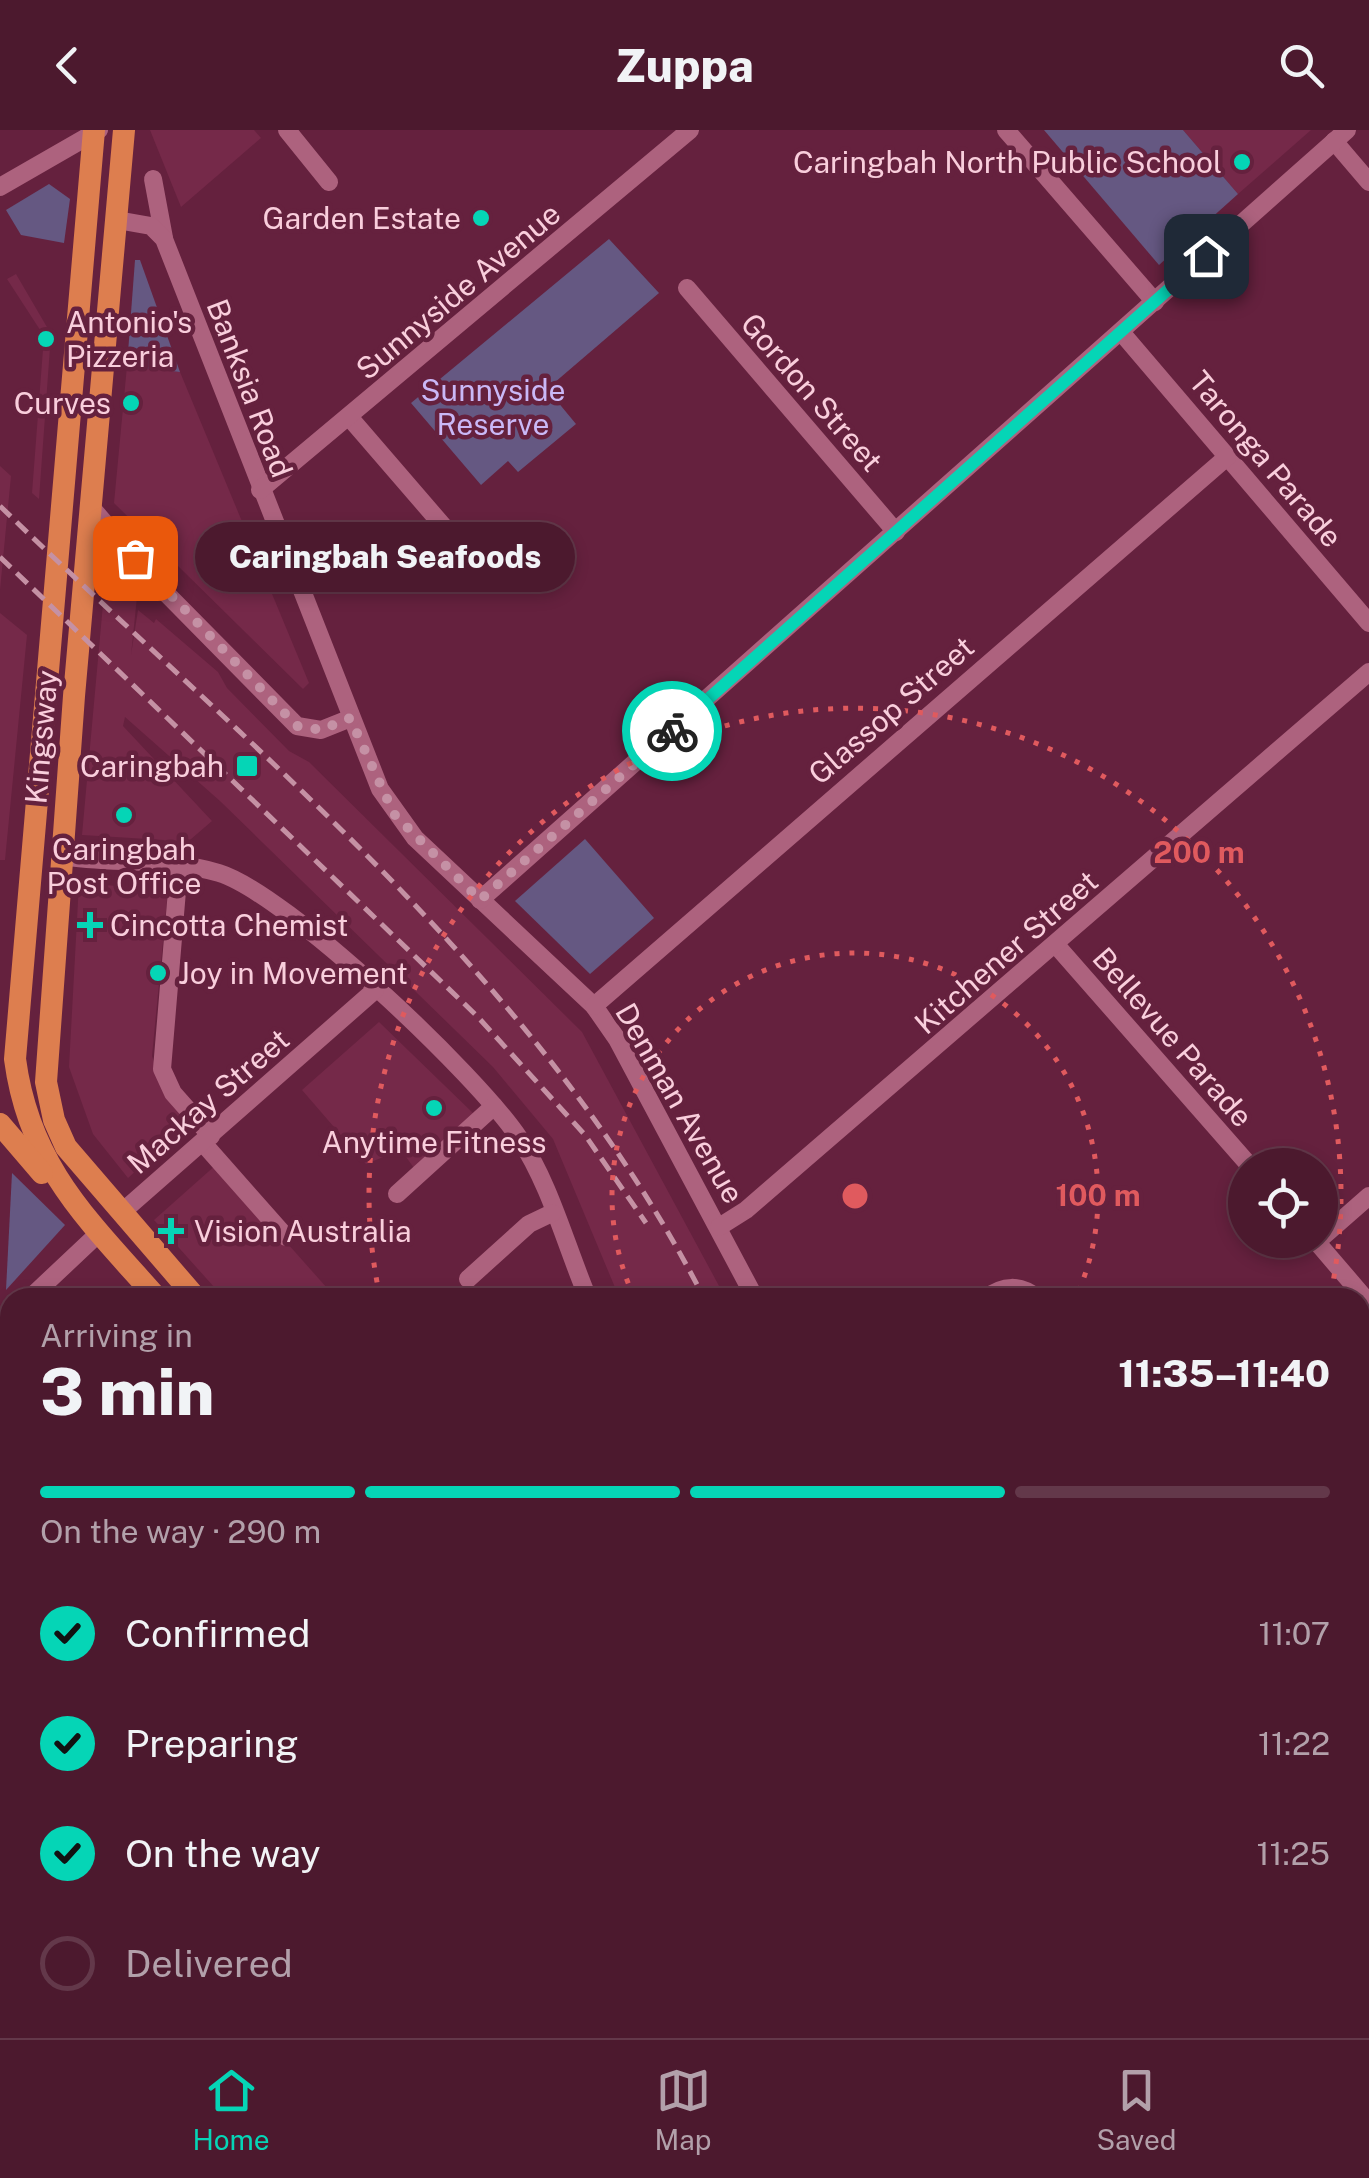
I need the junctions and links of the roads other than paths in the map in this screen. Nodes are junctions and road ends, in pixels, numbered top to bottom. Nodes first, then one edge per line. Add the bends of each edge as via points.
1 (124, 130) edge
2 (286, 130) edge
3 (690, 130) edge
4 (1006, 130) edge
5 (95, 131) edge
6 (1341, 136) edge
7 (153, 179) dead end
8 (329, 182) dead end
9 (1369, 182) edge
10 (0, 187) edge
11 (117, 220) junction
12 (164, 239) junction
13 (687, 288) dead end
14 (1154, 302) junction
15 (1122, 332) junction
16 (350, 418) junction
17 (1227, 457) junction
18 (260, 490) junction
19 (90, 506) junction
20 (896, 532) junction
21 (558, 548) dead end
22 (1369, 622) edge
23 (1369, 672) edge
24 (350, 718) junction
25 (32, 854) junction
26 (61, 856) junction
27 (179, 867) junction
28 (480, 900) junction
29 (1056, 946) junction
30 (375, 990) junction
31 (594, 1006) junction
32 (7, 1056) edge
33 (9, 1082) edge
34 (46, 1082) junction
35 (494, 1106) junction
36 (0, 1124) edge
37 (207, 1139) junction
38 (1234, 1148) edge
39 (397, 1194) dead end
40 (1369, 1196) edge
41 (122, 1213) junction
42 (552, 1214) junction
43 (1338, 1223) edge
44 (719, 1227) junction
45 (96, 1229) junction
46 (286, 1237) dead end
47 (1333, 1258) edge
48 (468, 1278) dead end
49 (40, 1288) edge
50 (148, 1288) edge
51 (187, 1288) edge
52 (584, 1288) edge
53 (750, 1288) edge
54 (1357, 1288) edge

1 - 11 main road, Kingsway
2 - 8 street
3 - 16 street, Sunnyside Avenue
4 - 14 street
5 - 10 street
5 - 25 main road, Kingsway
6 - 9 street
6 - 14 street
7 - 12 street, Banksia Road
11 - 12 street via 144,223
11 - 19 main road, Kingsway
12 - 18 street, Banksia Road
13 - 20 street, Gordon Street
14 - 15 street
15 - 17 street, Taronga Parade
15 - 20 street
16 - 18 street, Sunnyside Avenue
16 - 21 street via 482,572 518,574
17 - 22 street, Taronga Parade
17 - 31 street, Glassop Street
18 - 24 street, Banksia Road
19 - 24 street via 297,726 321,730
19 - 26 main road, Kingsway
20 - 28 street
23 - 29 street, Kitchener Street
24 - 28 street, Denman Avenue via 394,814
25 - 26 main road
25 - 32 main road, Kingsway
26 - 27 street
26 - 34 main road, Kingsway
27 - 30 street via 217,872 255,890
27 - 37 street via 162,1069
28 - 31 street, Denman Avenue
29 - 38 street, Bellevue Parade
29 - 44 street, Kitchener Street
30 - 35 street
30 - 37 street, Mackay Street
31 - 44 street, Denman Avenue
32 - 33 main road, Kingsway
32 - 34 main road
33 - 34 main road
33 - 45 main road, Kingsway via 42,1156
34 - 41 main road, Kingsway via 66,1147
35 - 39 street
35 - 42 street via 520,1139
36 - 45 main road
37 - 41 street, Mackay Street
37 - 46 street
40 - 43 street
41 - 45 main road
41 - 51 main road, Kingsway
42 - 48 street via 529,1224
42 - 52 street
44 - 53 street, Denman Avenue
45 - 49 street
45 - 50 main road, Kingsway
47 - 54 street

